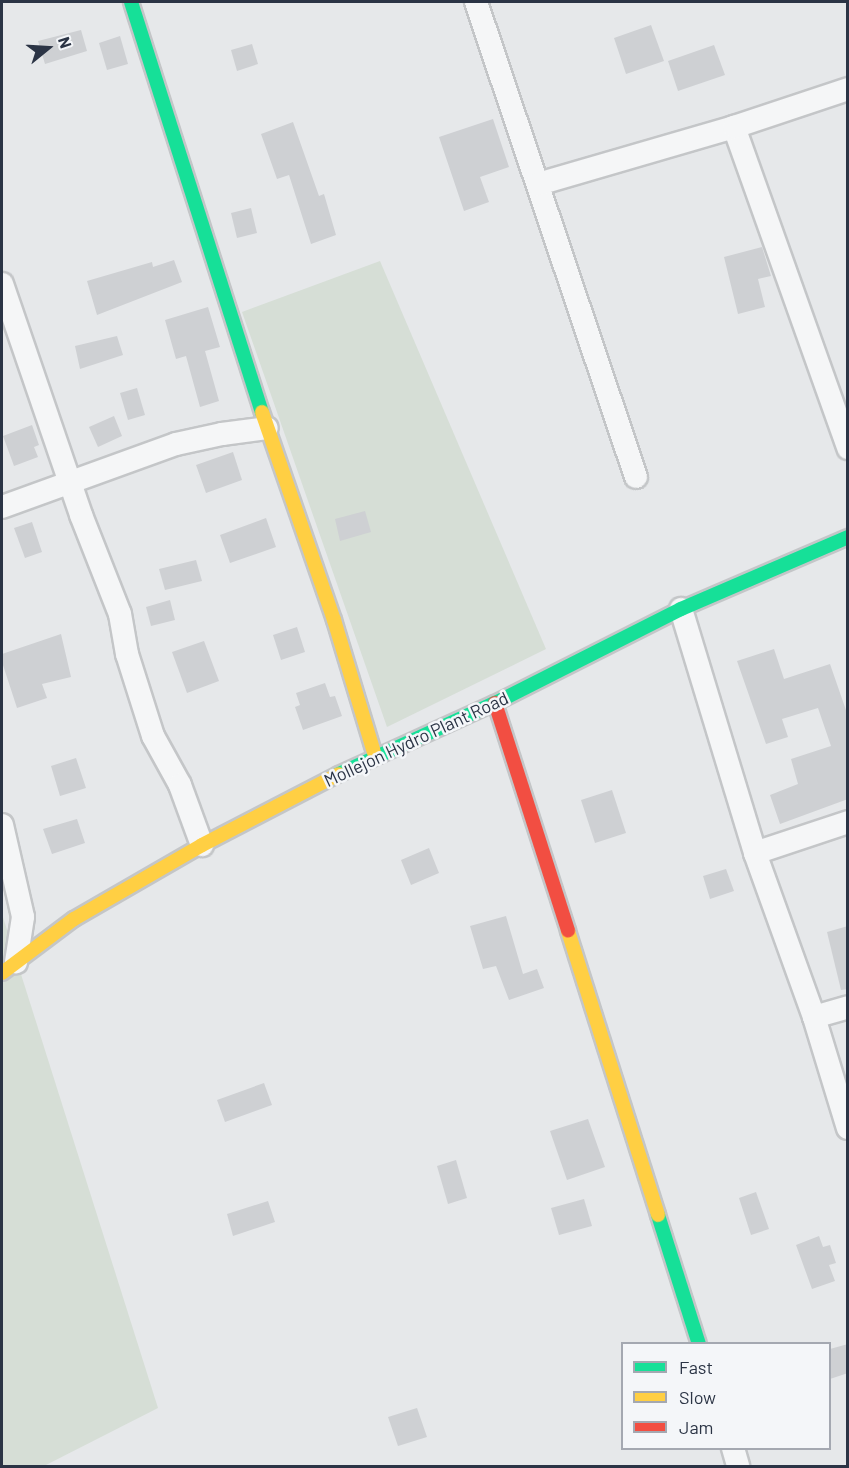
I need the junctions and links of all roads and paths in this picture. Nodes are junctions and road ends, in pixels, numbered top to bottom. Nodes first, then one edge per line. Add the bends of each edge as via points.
1 (131, 2) edge
2 (476, 2) edge
3 (848, 89) edge
4 (734, 127) junction
5 (538, 183) junction
6 (2, 284) edge
7 (267, 429) junction
8 (848, 448) edge
9 (636, 477) dead end
10 (72, 484) junction
11 (2, 507) edge
12 (848, 537) edge
13 (681, 609) junction
14 (495, 703) junction
15 (375, 756) junction
16 (848, 822) edge
17 (2, 825) edge
18 (202, 845) junction
19 (755, 853) junction
20 (9, 967) edge
21 (848, 1007) edge
22 (814, 1017) junction
23 (848, 1128) edge
24 (698, 1342) edge
25 (733, 1450) edge
26 (738, 1467) edge

1 - 7 street
2 - 5 street
3 - 4 street
4 - 5 street
4 - 8 street
5 - 9 street
6 - 10 street
7 - 10 street via 176,444
7 - 15 street via 334,620
10 - 11 street
10 - 18 street via 120,614 127,654 153,736 180,785
12 - 13 street, Mollejon Hydro Plant Road
13 - 14 street, Mollejon Hydro Plant Road
13 - 19 street
14 - 15 street, Mollejon Hydro Plant Road
14 - 24 street
15 - 18 street, Mollejon Hydro Plant Road
16 - 19 street
17 - 20 street via 23,917
18 - 20 street, Mollejon Hydro Plant Road via 74,919
19 - 22 street
21 - 22 street
22 - 23 street
25 - 26 street

